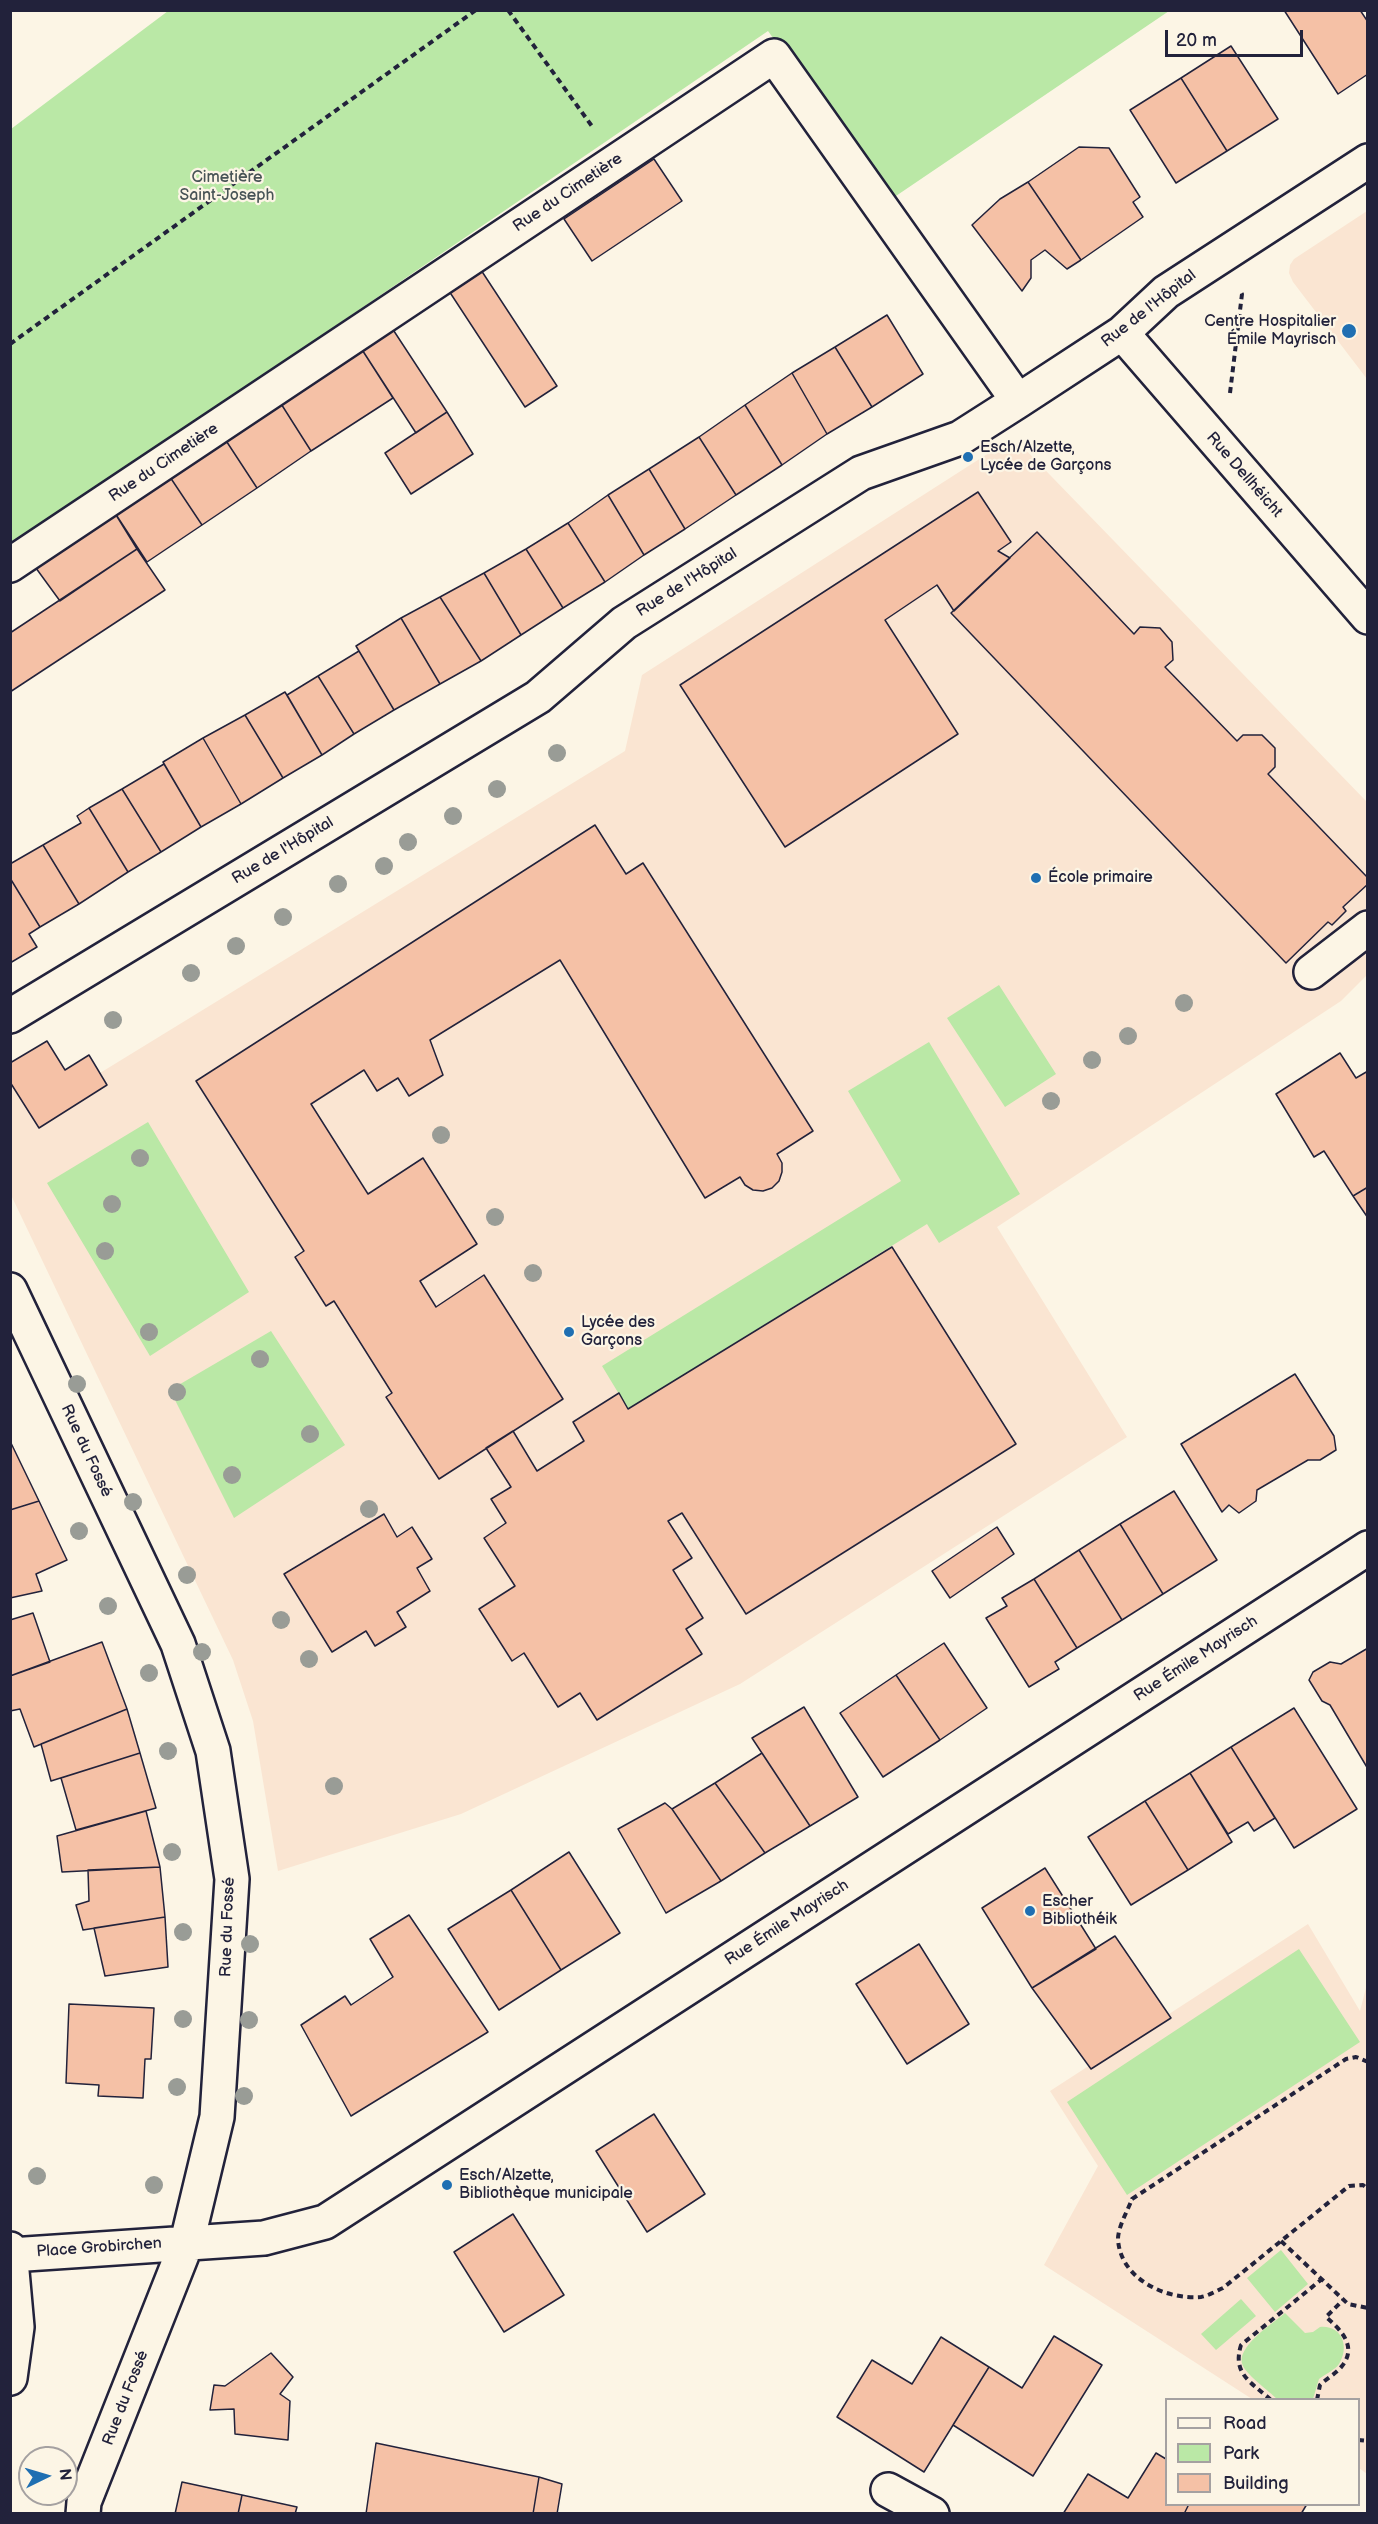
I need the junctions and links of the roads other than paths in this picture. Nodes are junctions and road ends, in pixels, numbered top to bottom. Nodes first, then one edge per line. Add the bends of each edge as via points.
1 (1368, 161) edge
2 (1122, 333) junction
3 (1018, 401) junction
4 (10, 565) edge
5 (1368, 617) edge
6 (1368, 928) edge
7 (1311, 972) dead end
8 (10, 1016) edge
9 (10, 1290) edge
10 (1368, 1548) edge
11 (187, 2242) junction
12 (11, 2252) edge
13 (10, 2378) edge
14 (888, 2490) dead end
15 (83, 2514) edge
16 (932, 2514) edge

1 - 2 street, Rue de l'Hôpital via 1166,292
2 - 3 street, Rue de l'Hôpital
2 - 5 street, Rue Dellhéicht
3 - 4 street, Rue du Cimetière via 774,56
3 - 8 street, Rue de l'Hôpital via 960,438 861,473 624,623 538,697
6 - 7 street
9 - 11 street, Rue du Fossé via 178,1644 213,1751 232,1880 217,2117
10 - 11 street, Rue Émile Mayrisch via 326,2222 264,2238
11 - 12 street, Place Grobirchen
11 - 15 street, Rue du Fossé via 84,2502
12 - 13 street via 17,2327
14 - 16 street

